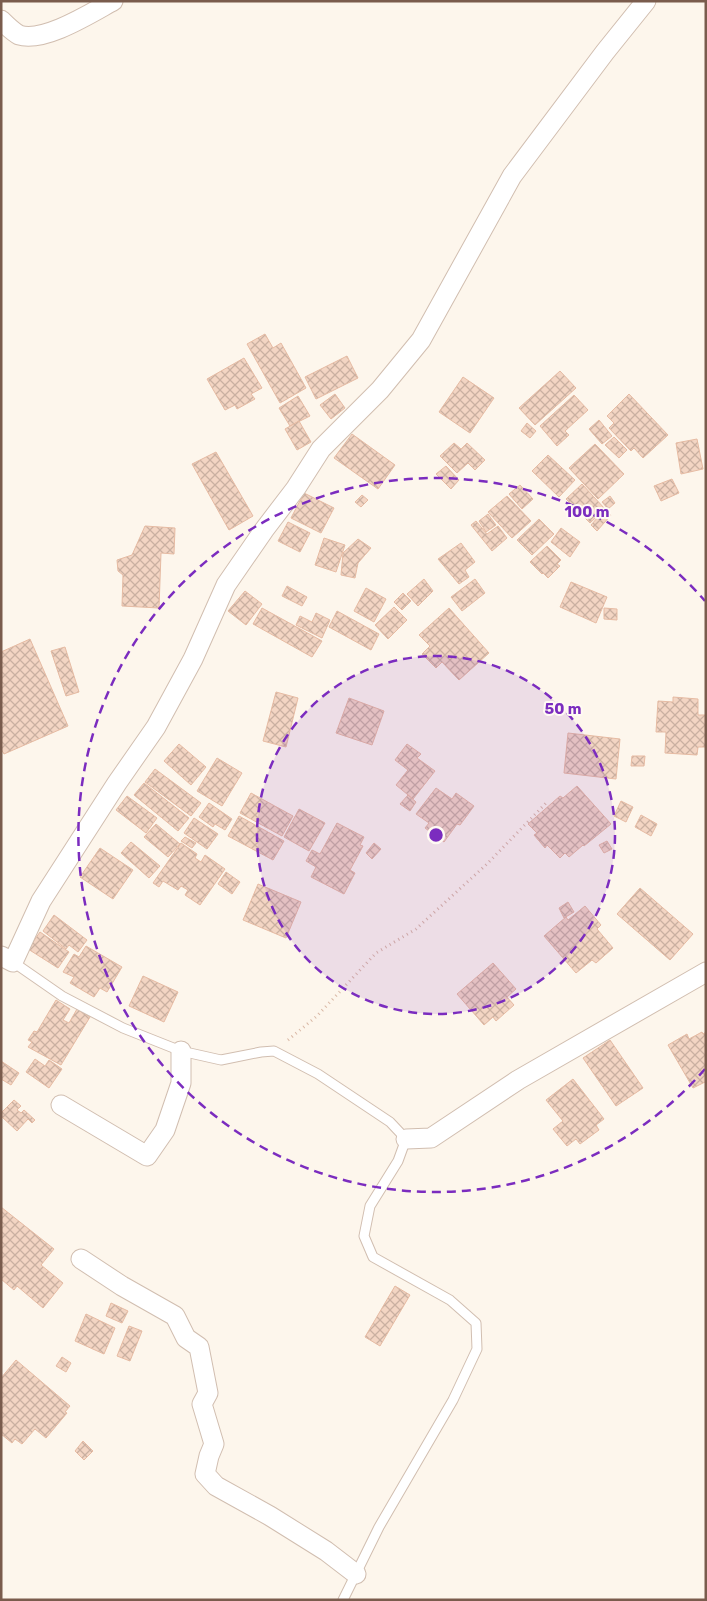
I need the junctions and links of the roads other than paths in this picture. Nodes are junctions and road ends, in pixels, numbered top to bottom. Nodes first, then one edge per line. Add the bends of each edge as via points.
1 (113, 1) edge
2 (646, 1) edge
3 (1, 20) edge
4 (5, 959) edge
5 (706, 972) edge
6 (181, 1052) junction
7 (61, 1104) dead end
8 (406, 1139) junction
9 (81, 1259) dead end
10 (356, 1574) junction
11 (343, 1600) edge

1 - 3 street via 47,34 19,34
2 - 4 street via 512,176 421,340 380,390 321,449 226,585 193,659 156,728 117,783
4 - 6 lane via 62,996 114,1024
5 - 8 street via 518,1080 431,1138
6 - 7 street via 181,1083 175,1102 165,1130 147,1156
6 - 8 lane via 221,1060 274,1051 326,1079 390,1122
8 - 10 lane via 398,1160 370,1206 364,1236 373,1257 450,1300 476,1323 477,1349 453,1400 379,1527
9 - 10 street via 175,1316 186,1338 199,1348 208,1393 202,1404 214,1444 205,1474 216,1486 278,1521
10 - 11 lane

